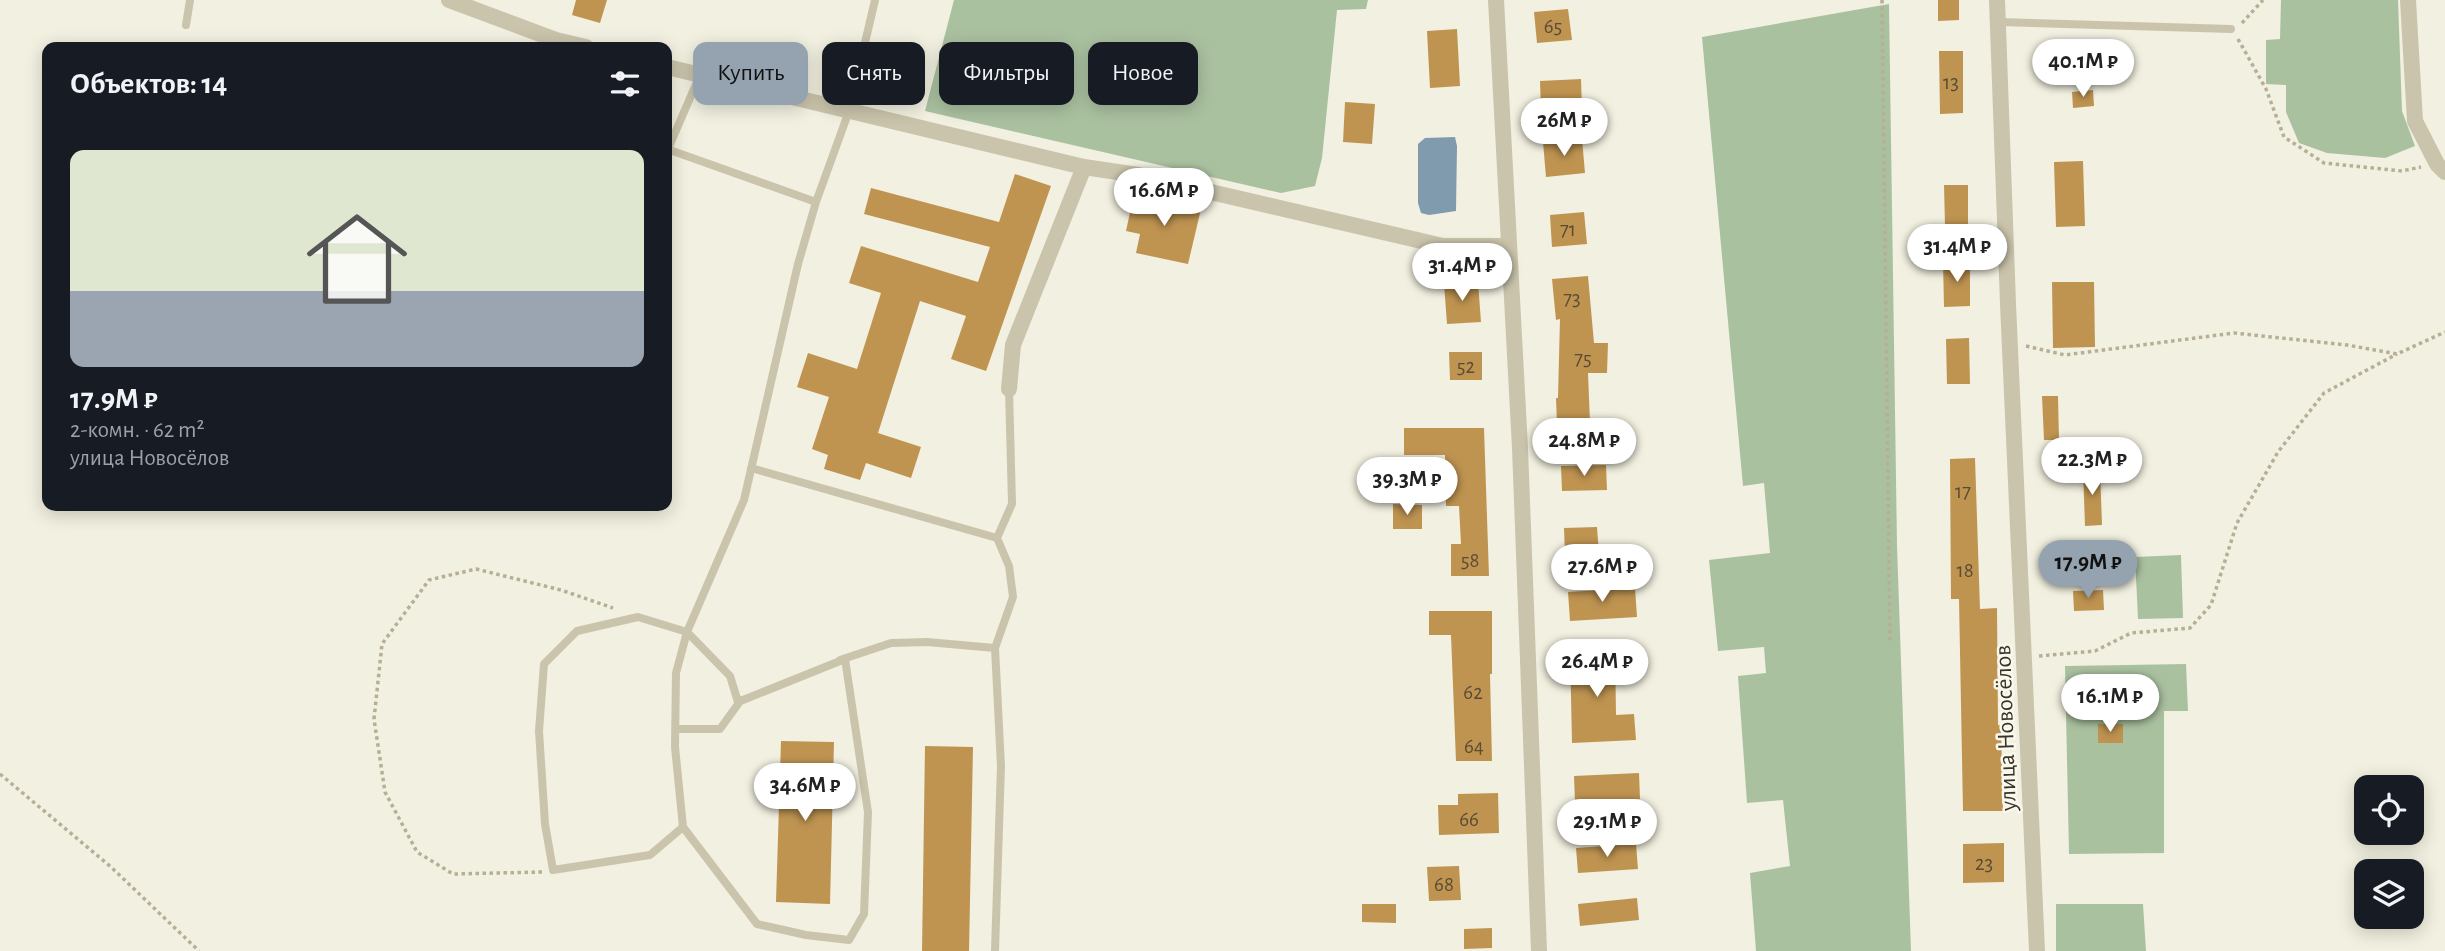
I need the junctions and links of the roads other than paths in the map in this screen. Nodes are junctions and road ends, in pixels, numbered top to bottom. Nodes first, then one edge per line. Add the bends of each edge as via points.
1 (190, 0) edge
2 (449, 0) edge
3 (875, 0) edge
4 (1496, 0) edge
5 (1997, 0) edge
6 (2408, 0) edge
7 (1998, 22) junction
8 (186, 24) dead end
9 (2231, 29) road end
10 (565, 42) edge
11 (672, 68) edge
12 (693, 73) edge
13 (693, 91) edge
14 (808, 101) edge
15 (849, 111) junction
16 (672, 138) edge
17 (672, 151) edge
18 (1084, 167) junction
19 (2441, 168) edge
20 (816, 202) junction
21 (1508, 246) junction
22 (1009, 389) joint
23 (751, 468) junction
24 (997, 538) junction
25 (687, 632) junction
26 (995, 648) junction
27 (845, 659) junction
28 (738, 702) junction
29 (675, 729) junction
30 (683, 827) junction
31 (995, 951) edge
32 (1539, 951) edge
33 (2037, 951) edge

1 - 8 lane
2 - 10 street
3 - 15 lane
4 - 21 street
5 - 7 street, улица Новосёлов
6 - 19 street via 2415,121
7 - 9 lane
7 - 33 street, улица Новосёлов
11 - 12 street
13 - 16 lane
14 - 15 street
15 - 18 street
15 - 20 lane
17 - 20 lane
18 - 21 street via 1138,175 1443,246
18 - 22 street via 1013,345
20 - 23 lane
21 - 32 street
22 - 24 lane via 1012,504
23 - 24 lane
23 - 25 lane via 744,500
24 - 26 lane via 1009,566 1013,597
25 - 28 lane via 730,676
25 - 29 lane via 676,673
25 - 30 lane via 638,617 577,631 544,664 539,732 553,870 650,855
26 - 27 lane via 891,643
26 - 31 lane via 1001,766
27 - 28 lane
27 - 30 lane via 869,812 864,914 849,940 757,924
28 - 29 lane via 720,729
29 - 30 lane

